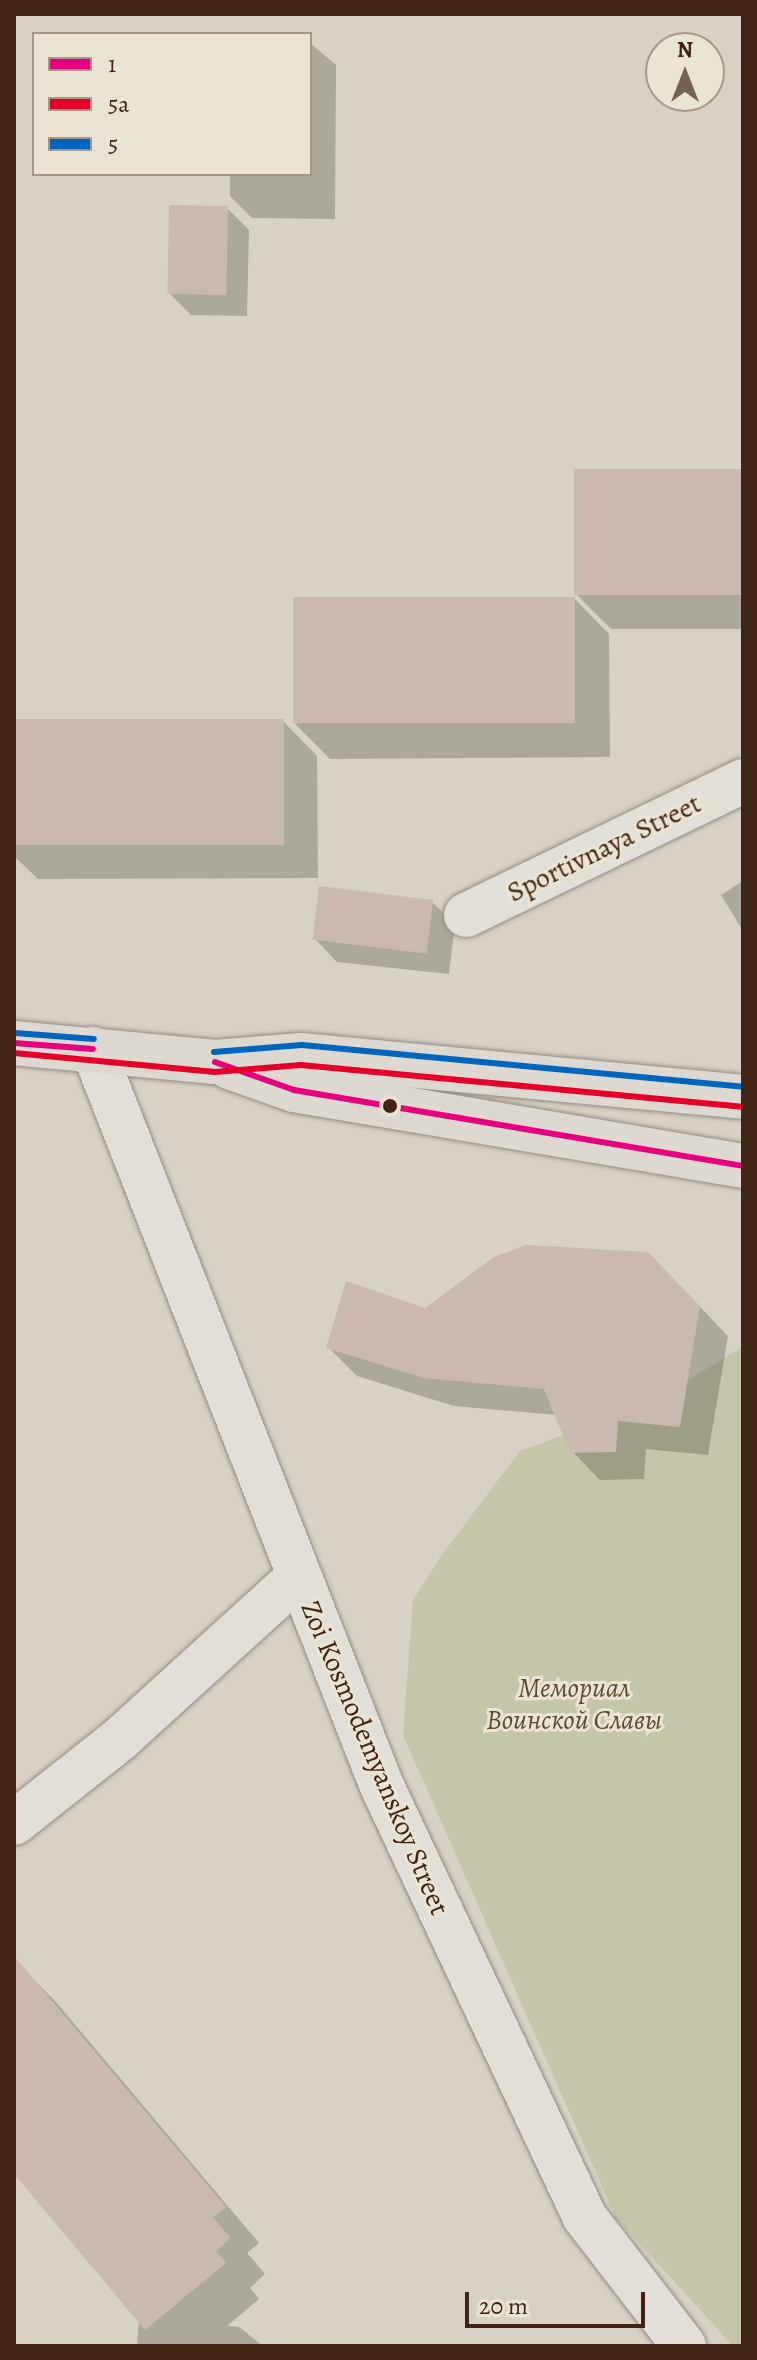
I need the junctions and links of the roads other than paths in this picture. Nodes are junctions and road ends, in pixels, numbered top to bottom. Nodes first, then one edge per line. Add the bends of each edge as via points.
1 (743, 781) edge
2 (466, 915) dead end
3 (14, 1043) edge
4 (93, 1049) junction
5 (215, 1062) junction
6 (743, 1097) edge
7 (743, 1166) edge
8 (298, 1577) junction
9 (14, 1823) edge
10 (684, 2346) edge

1 - 2 street, Sportivnaya Street
3 - 4 main road
4 - 5 main road
4 - 8 street, Zoi Kosmodemyanskoy Street
5 - 6 main road via 301,1055
5 - 7 main road via 294,1090
8 - 9 street via 120,1739
8 - 10 street, Zoi Kosmodemyanskoy Street via 381,1784 584,2216

